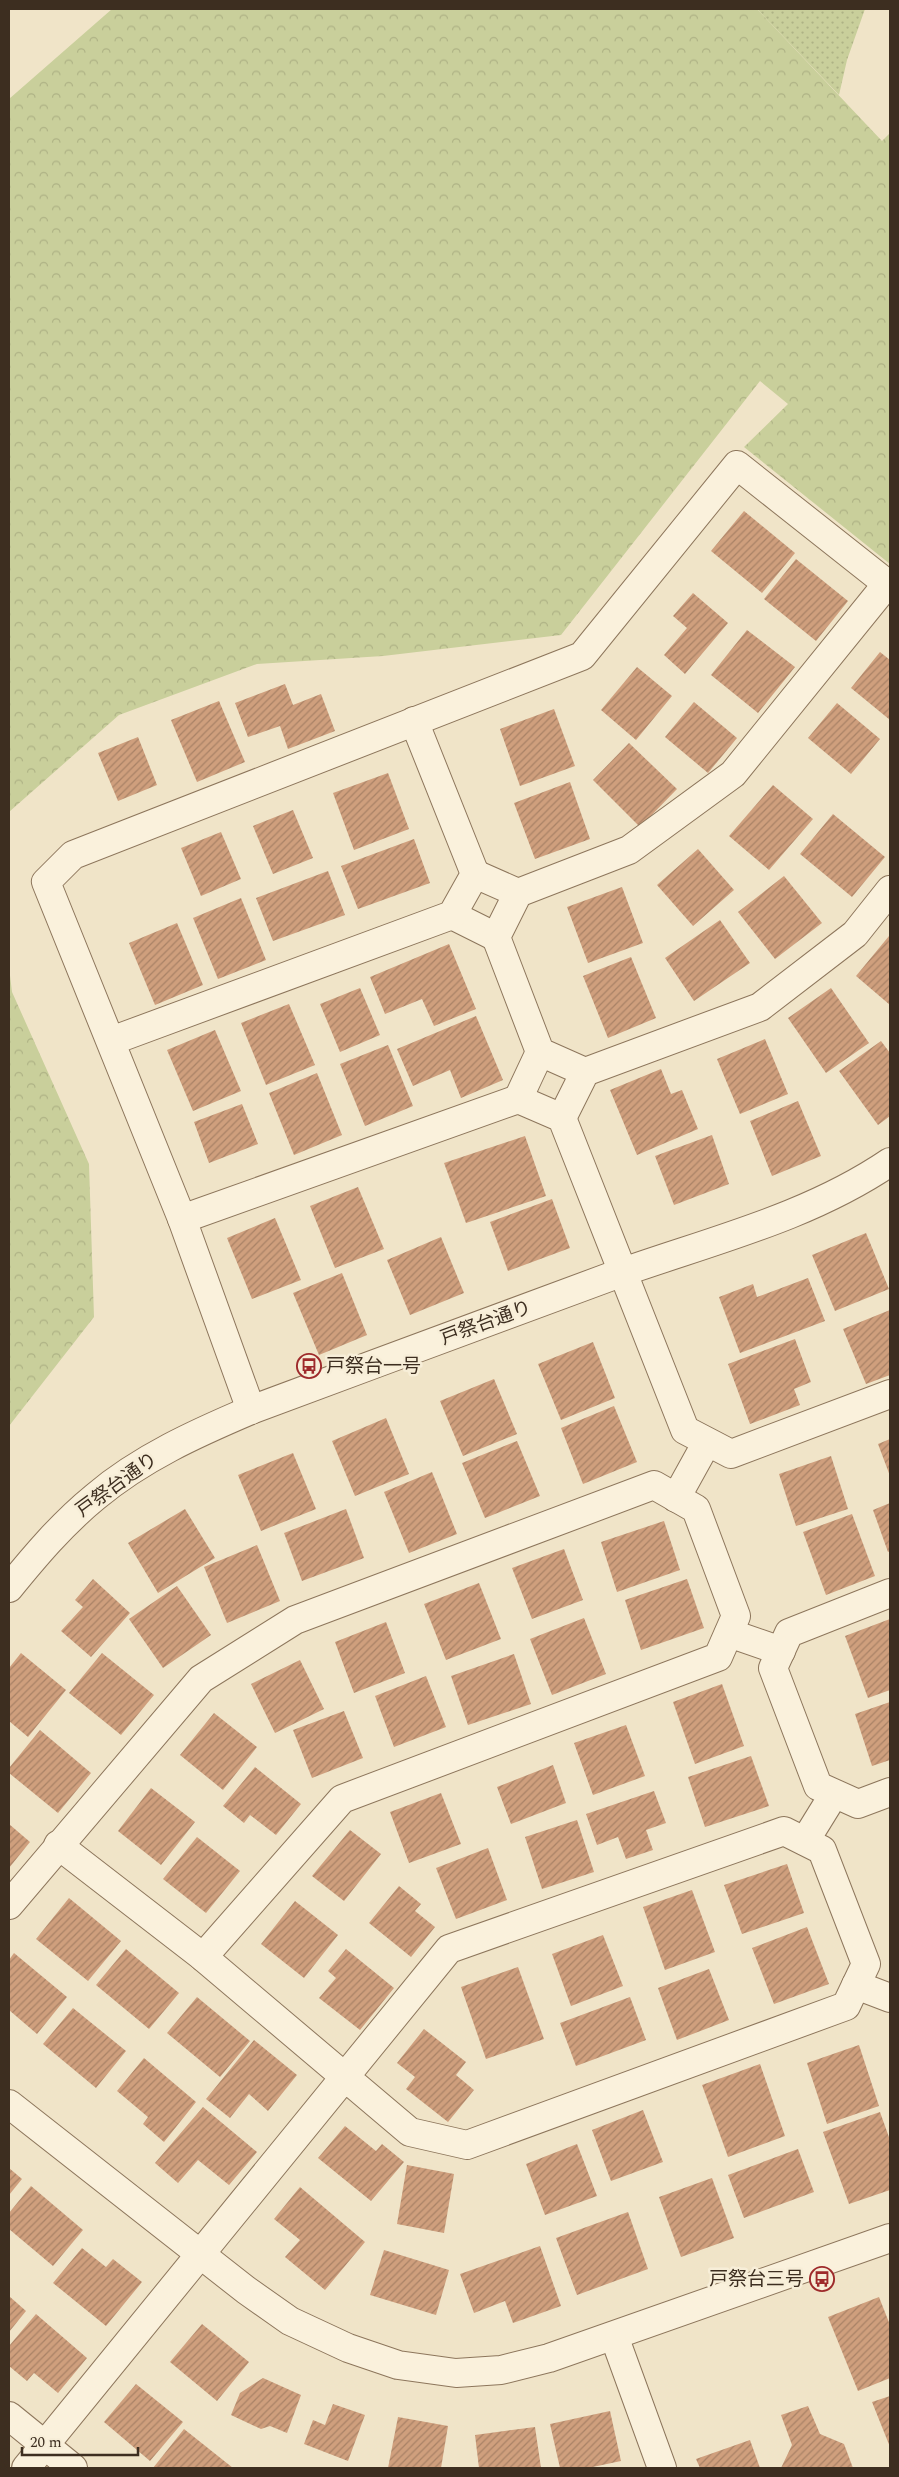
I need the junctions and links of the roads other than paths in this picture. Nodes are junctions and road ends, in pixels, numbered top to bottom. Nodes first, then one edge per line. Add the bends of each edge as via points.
1 (889, 585) edge
2 (414, 722) junction
3 (475, 874) junction
4 (890, 890) edge
5 (518, 893) junction
6 (452, 916) junction
7 (496, 937) junction
8 (111, 1041) junction
9 (540, 1052) junction
10 (585, 1072) junction
11 (518, 1099) junction
12 (562, 1118) junction
13 (890, 1162) edge
14 (182, 1219) junction
15 (624, 1272) junction
16 (890, 1394) edge
17 (251, 1410) junction
18 (707, 1442) junction
19 (676, 1498) junction
20 (9, 1588) edge
21 (890, 1593) edge
22 (729, 1633) junction
23 (781, 1651) junction
24 (890, 1792) edge
25 (834, 1794) junction
26 (805, 1842) junction
27 (58, 1845) junction
28 (9, 1905) edge
29 (203, 1958) junction
30 (856, 1984) junction
31 (890, 1998) edge
32 (344, 2078) junction
33 (9, 2104) edge
34 (890, 2238) edge
35 (200, 2254) junction
36 (614, 2336) junction
37 (9, 2416) edge
38 (45, 2446) junction
39 (26, 2468) edge
40 (73, 2468) edge
41 (662, 2468) edge

1 - 2 street via 737,466 582,656
1 - 5 street via 733,774 629,850
2 - 3 street
2 - 8 street via 73,855 46,882
3 - 5 street
3 - 6 street
4 - 10 street via 855,934 760,1007
5 - 7 street
6 - 7 street
6 - 8 street
7 - 9 street
8 - 14 street
9 - 10 street
9 - 11 street
10 - 12 street
11 - 12 street
11 - 14 street
12 - 15 street
13 - 15 street, 戸祭台通り via 786,1218
14 - 17 street
15 - 17 street, 戸祭台通り
15 - 18 street via 685,1430
16 - 18 street via 731,1454
17 - 20 street, 戸祭台通り via 152,1457 115,1482 73,1515
18 - 19 street
19 - 22 street via 696,1509 736,1616
19 - 27 street via 654,1485 295,1620 201,1679
21 - 23 street via 789,1633
22 - 23 street
22 - 29 street via 718,1657 342,1799
23 - 25 street via 773,1668 818,1786
24 - 25 street via 858,1804
25 - 26 street
26 - 30 street via 822,1850 866,1964
26 - 32 street via 784,1831 449,1949
27 - 28 street
27 - 29 street
29 - 32 street
30 - 31 street
30 - 32 street via 846,2006 467,2145 410,2132
32 - 35 street
33 - 35 street
34 - 36 street
35 - 36 street via 290,2321 348,2348 398,2365 456,2373 501,2370
35 - 38 street
36 - 41 street
37 - 38 street
38 - 39 street
38 - 40 street

